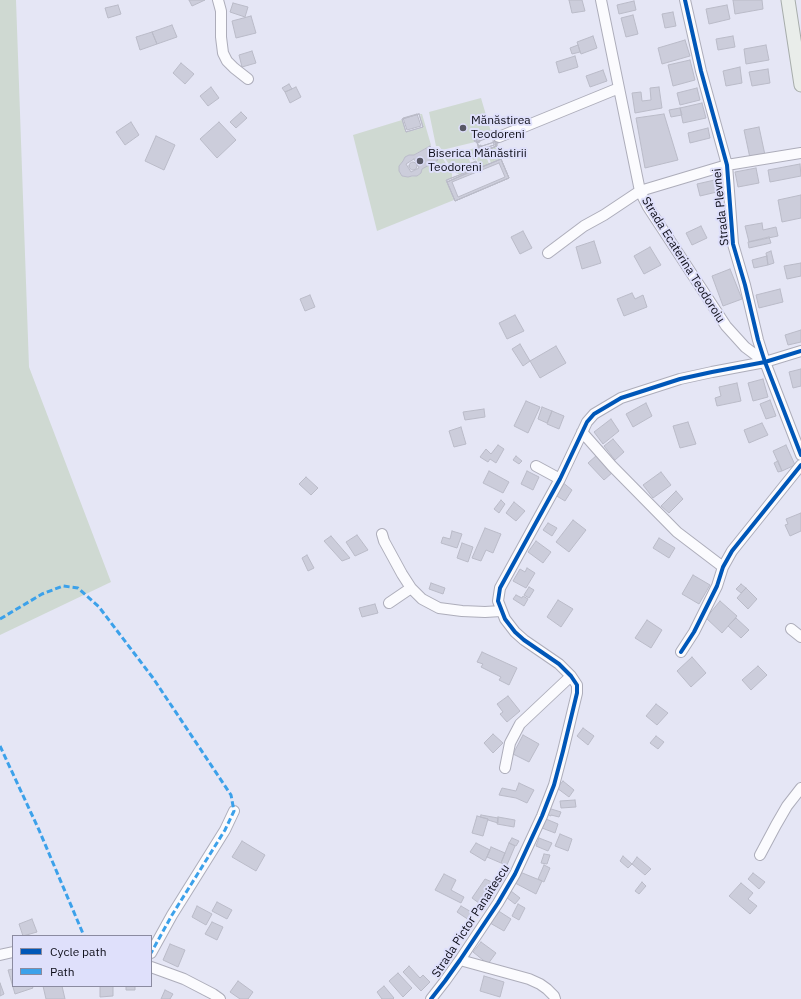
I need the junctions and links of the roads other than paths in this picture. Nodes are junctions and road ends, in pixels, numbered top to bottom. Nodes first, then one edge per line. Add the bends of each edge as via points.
1 (218, 0) edge
2 (601, 0) edge
3 (685, 0) edge
4 (788, 0) edge
5 (248, 79) dead end
6 (801, 85) edge
7 (619, 88) junction
8 (499, 137) dead end
9 (801, 153) edge
10 (727, 165) junction
11 (640, 191) junction
12 (548, 253) dead end
13 (801, 351) edge
14 (765, 362) junction
15 (582, 432) junction
16 (801, 455) edge
17 (801, 465) edge
18 (536, 466) dead end
19 (560, 479) junction
20 (382, 534) dead end
21 (723, 567) junction
22 (411, 588) junction
23 (389, 603) dead end
24 (501, 611) junction
25 (791, 629) dead end
26 (801, 637) edge
27 (681, 652) dead end
28 (571, 676) junction
29 (504, 768) dead end
30 (801, 788) edge
31 (234, 811) dead end
32 (760, 855) dead end
33 (152, 951) edge
34 (12, 952) edge
35 (0, 955) edge
36 (460, 960) junction
37 (152, 967) edge
38 (220, 999) edge
39 (431, 999) edge
40 (555, 999) edge

1 - 5 street via 221,10 223,54 227,61
2 - 7 street, Strada Ecaterina Teodoroiu
3 - 10 street, Strada Plevnei via 700,71
4 - 6 main road
7 - 8 street
7 - 11 street, Strada Ecaterina Teodoroiu
9 - 10 street
10 - 11 street
10 - 14 street, Strada Plevnei via 733,244
11 - 12 street via 584,226
11 - 14 street, Strada Ecaterina Teodoroiu via 648,208 726,326 745,348
13 - 14 street
14 - 15 street, Strada Pictor Panaitescu via 680,379 621,398 594,414
14 - 16 street, Strada Plevnei
15 - 19 street, Strada Pictor Panaitescu
15 - 21 street via 676,532
17 - 21 street via 732,551
18 - 19 street
19 - 24 street, Strada Pictor Panaitescu via 500,588 498,601
20 - 22 street
21 - 27 street via 717,586
22 - 23 street
22 - 24 street via 422,599 439,608
24 - 28 street, Strada Pictor Panaitescu via 515,632 559,664
25 - 26 street
28 - 29 street via 520,724 510,743
28 - 36 street, Strada Pictor Panaitescu via 577,685 575,704 556,778 542,816 515,874
30 - 32 street via 787,806
31 - 33 street via 226,830
34 - 35 street
36 - 39 street, Strada Pictor Panaitescu
36 - 40 street, Strada Pictor Panaitescu via 529,979 548,989
37 - 38 street via 184,979

